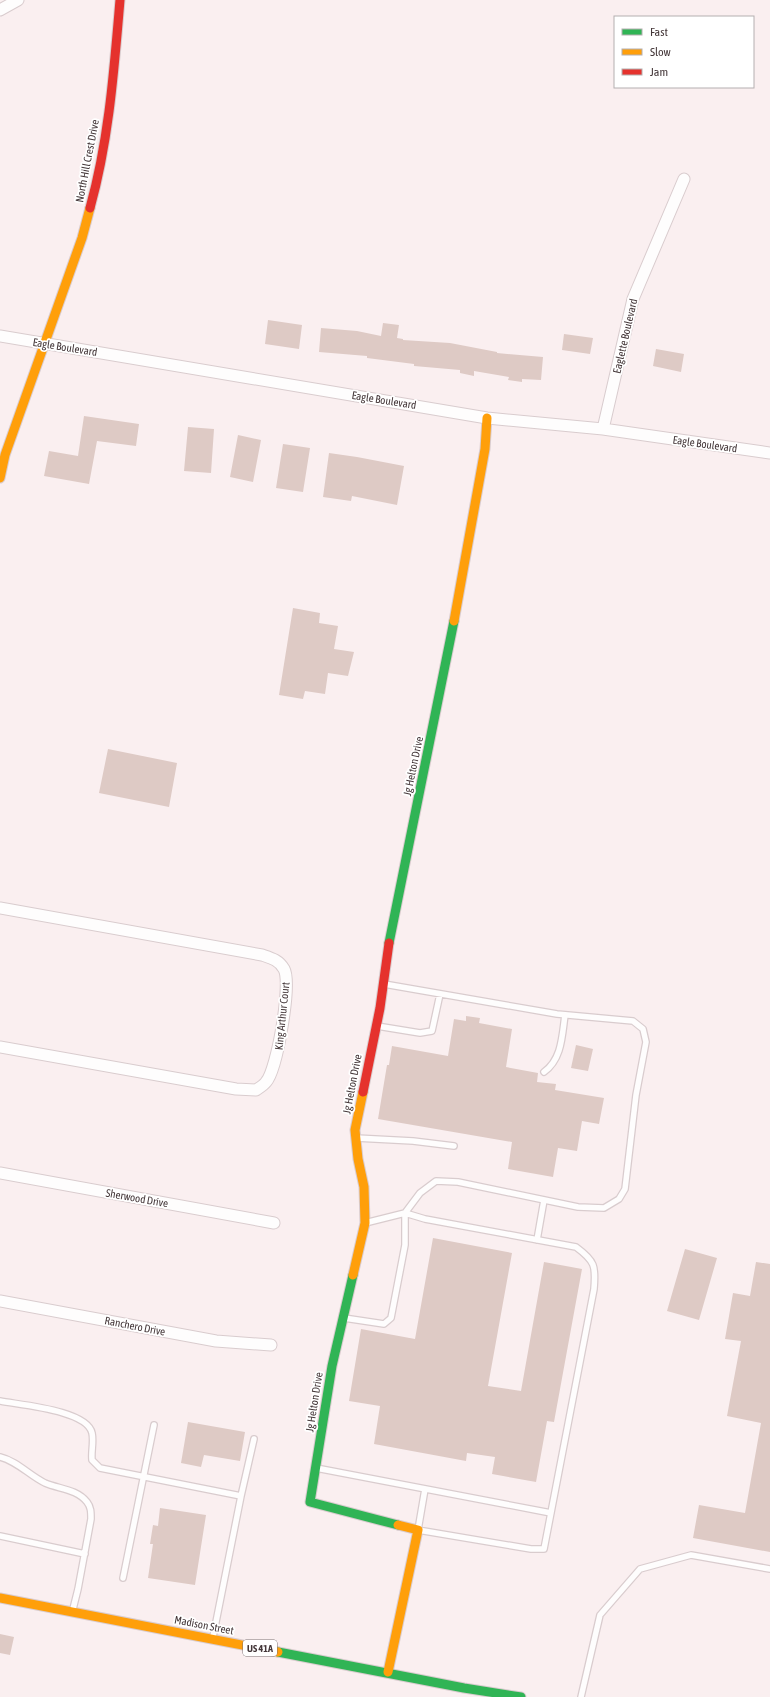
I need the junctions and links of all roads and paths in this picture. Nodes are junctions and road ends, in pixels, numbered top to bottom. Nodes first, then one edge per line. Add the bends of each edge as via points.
1 (18, 0) edge
2 (120, 0) edge
3 (0, 10) edge
4 (684, 179) dead end
5 (0, 336) edge
6 (45, 344) junction
7 (487, 418) junction
8 (603, 429) junction
9 (770, 453) edge
10 (0, 478) edge
11 (0, 908) edge
12 (384, 984) junction
13 (440, 994) junction
14 (566, 1015) junction
15 (376, 1026) junction
16 (0, 1046) edge
17 (544, 1072) dead end
18 (356, 1138) junction
19 (454, 1146) dead end
20 (0, 1173) edge
21 (544, 1200) junction
22 (405, 1213) junction
23 (274, 1223) dead end
24 (365, 1223) junction
25 (537, 1240) junction
26 (0, 1301) edge
27 (343, 1318) junction
28 (271, 1345) dead end
29 (0, 1401) edge
30 (154, 1426) dead end
31 (254, 1439) dead end
32 (0, 1457) edge
33 (315, 1468) junction
34 (143, 1477) junction
35 (425, 1489) junction
36 (240, 1496) junction
37 (551, 1513) junction
38 (418, 1530) junction
39 (0, 1536) edge
40 (85, 1554) junction
41 (770, 1569) edge
42 (123, 1578) dead end
43 (0, 1598) edge
44 (72, 1612) junction
45 (213, 1639) junction
46 (388, 1672) junction
47 (463, 1692) edge
48 (521, 1697) edge
49 (580, 1697) edge

1 - 3 street
2 - 6 street, North Hill Crest Drive via 113,86 98,180 82,238
4 - 8 street, Eaglette Boulevard via 633,298
5 - 6 street, Eagle Boulevard
6 - 7 street, Eagle Boulevard
6 - 10 street, North Hill Crest Drive via 5,455
7 - 8 street, Eagle Boulevard
7 - 12 street, Jg Helton Drive via 460,591 390,934
8 - 9 street, Eagle Boulevard
11 - 16 street, King Arthur Court via 262,955 279,962 285,970 287,983 278,1054 267,1082 256,1090 236,1089
12 - 13 lane
12 - 15 street, Jg Helton Drive
13 - 14 lane
13 - 15 lane via 432,1031 420,1033
14 - 17 lane via 558,1054 553,1066
14 - 21 lane via 633,1021 643,1029 646,1042 636,1094 625,1189 618,1199 604,1208 578,1207
15 - 18 street, Jg Helton Drive via 355,1130
18 - 19 lane
18 - 24 street, Jg Helton Drive via 364,1187
20 - 23 street, Sherwood Drive
21 - 22 lane via 458,1182 436,1182 420,1193
21 - 25 lane
22 - 24 lane
22 - 25 lane
22 - 27 lane via 405,1245 391,1318 384,1324
24 - 27 street, Jg Helton Drive
25 - 37 lane via 576,1247 588,1256 595,1270 594,1289
26 - 28 street, Ranchero Drive via 216,1341
27 - 33 street, Jg Helton Drive via 332,1366
29 - 34 lane via 70,1414 81,1419 92,1432 92,1460 100,1468
30 - 34 lane
31 - 36 lane
32 - 40 lane via 8,1459 45,1483 78,1494 86,1501 91,1510 91,1519
33 - 35 lane
33 - 38 street, Jg Helton Drive via 310,1502
34 - 36 lane
34 - 42 lane
35 - 37 lane
35 - 38 lane
36 - 45 lane
37 - 38 lane via 544,1549
38 - 46 street
39 - 40 lane
40 - 44 lane
41 - 49 lane via 691,1555 640,1569 600,1615
43 - 44 street, Madison Street / US 41A
44 - 45 street, Madison Street / US 41A
45 - 46 street, Madison Street / US 41A
46 - 47 street, Madison Street / US 41A
47 - 48 street, Madison Street / US 41A

